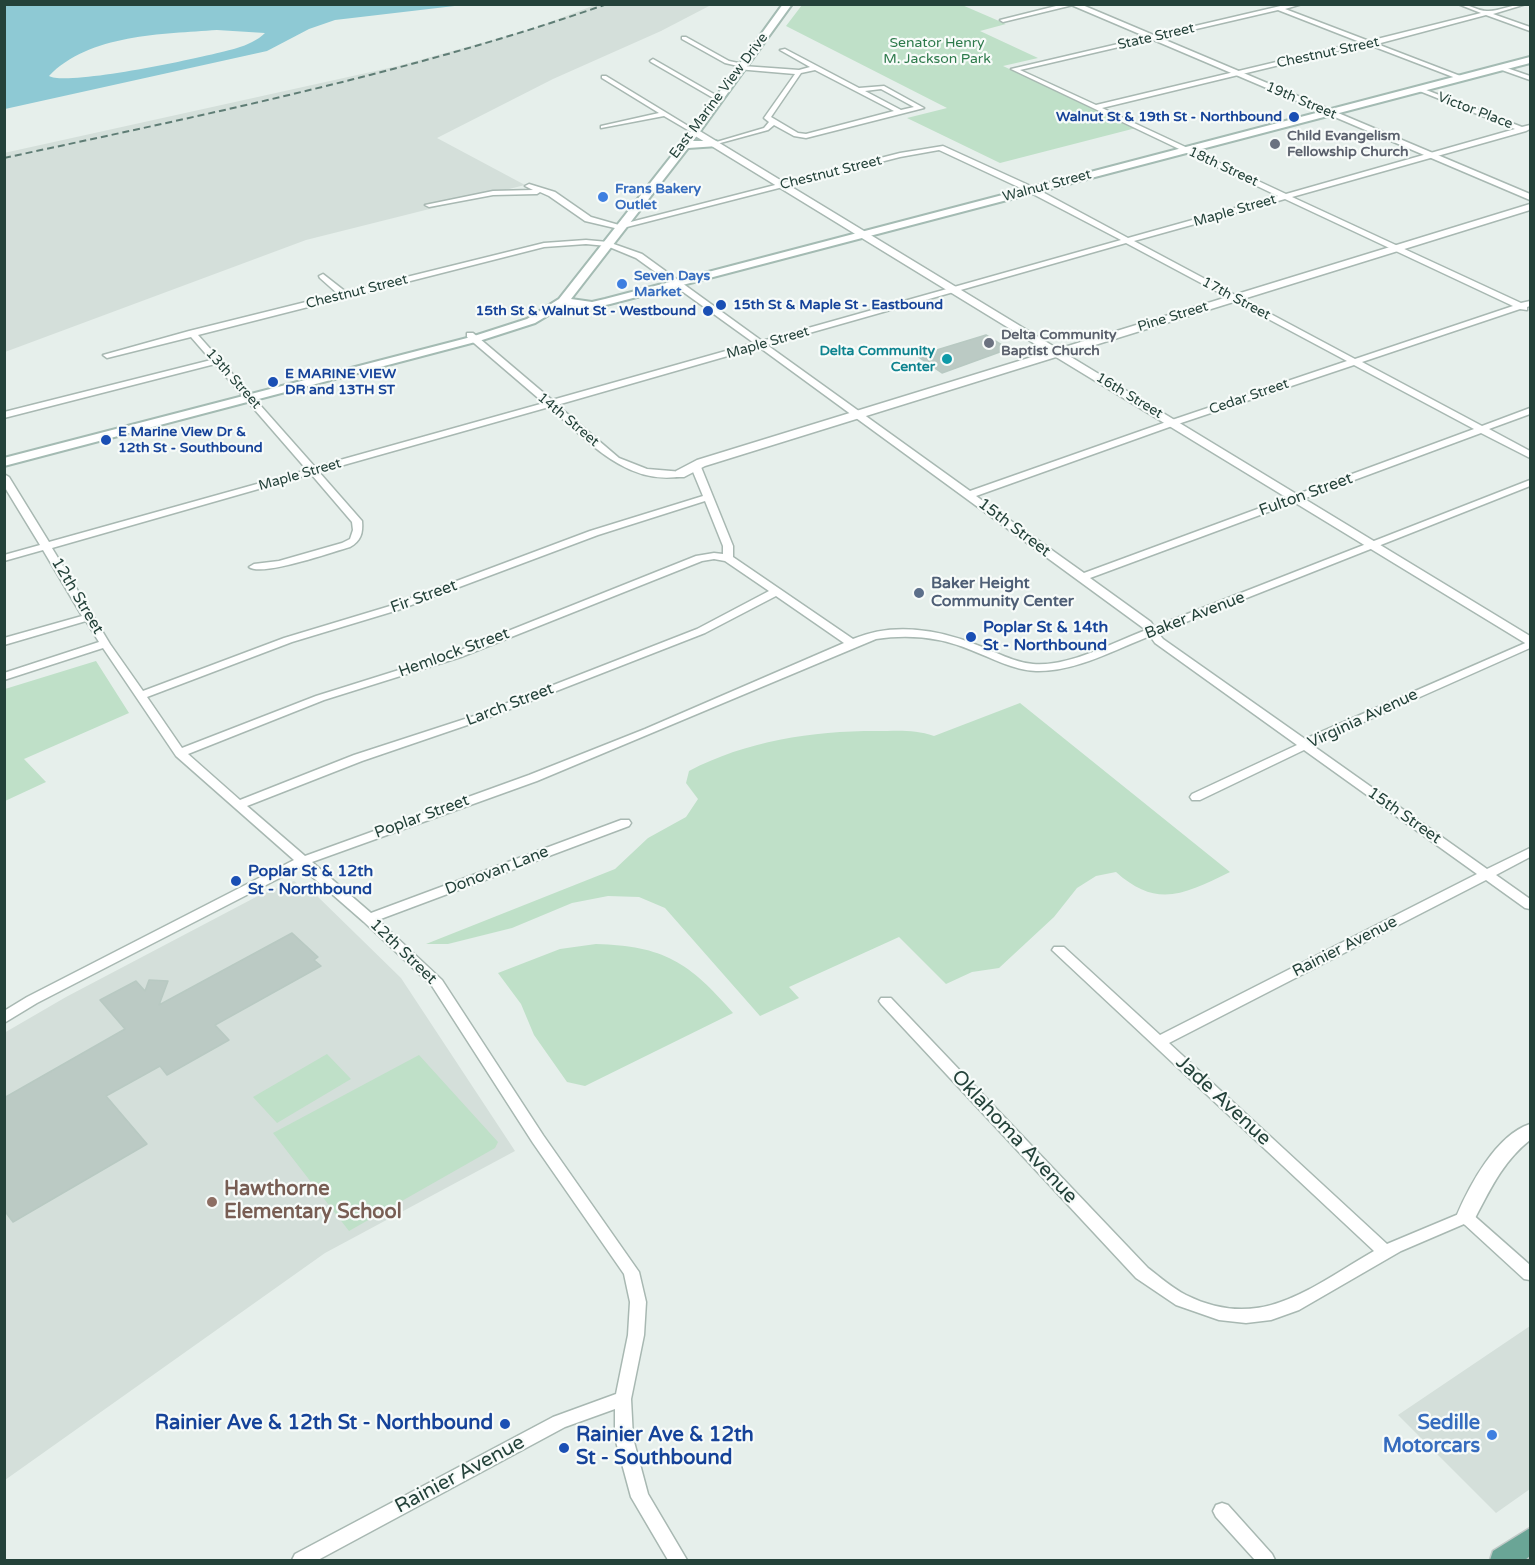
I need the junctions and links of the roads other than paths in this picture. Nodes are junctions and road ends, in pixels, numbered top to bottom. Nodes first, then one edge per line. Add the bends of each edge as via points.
1 (788, 4) edge
2 (1267, 4) edge
3 (1299, 4) edge
4 (1461, 4) edge
5 (1523, 4) edge
6 (1073, 5) edge
7 (1279, 9) junction
8 (1487, 13) junction
9 (1003, 20) dead end
10 (1530, 28) edge
11 (684, 38) dead end
12 (1151, 38) junction
13 (1368, 43) junction
14 (783, 50) dead end
15 (1530, 60) edge
16 (653, 61) dead end
17 (740, 67) junction
18 (816, 68) junction
19 (1502, 68) junction
20 (1014, 69) joint
21 (799, 72) junction
22 (1236, 74) junction
23 (604, 77) dead end
24 (1461, 78) junction
25 (1530, 78) edge
26 (1419, 89) junction
27 (857, 90) junction
28 (717, 98) junction
29 (1097, 108) junction
30 (900, 112) junction
31 (1330, 113) junction
32 (663, 114) junction
33 (773, 122) junction
34 (603, 127) dead end
35 (1528, 130) edge
36 (694, 132) junction
37 (715, 144) junction
38 (682, 146) junction
39 (940, 148) joint
40 (1187, 150) junction
41 (1432, 156) junction
42 (783, 185) junction
43 (530, 186) dead end
44 (1032, 190) junction
45 (552, 194) junction
46 (1287, 196) junction
47 (1530, 197) edge
48 (429, 206) dead end
49 (1530, 207) edge
50 (619, 227) junction
51 (863, 234) junction
52 (1129, 242) junction
53 (608, 244) junction
54 (1397, 248) junction
55 (323, 276) dead end
56 (678, 283) junction
57 (955, 290) junction
58 (344, 295) junction
59 (1235, 298) junction
60 (563, 301) junction
61 (1530, 303) edge
62 (1520, 306) junction
63 (1530, 311) edge
64 (192, 333) junction
65 (473, 337) junction
66 (764, 344) junction
67 (1057, 352) junction
68 (107, 355) dead end
69 (217, 361) junction
70 (1355, 362) junction
71 (249, 395) junction
72 (550, 405) junction
73 (1530, 411) edge
74 (859, 414) junction
75 (4, 415) edge
76 (1172, 423) junction
77 (1482, 429) junction
78 (1530, 455) edge
79 (4, 456) edge
80 (4, 462) edge
81 (696, 467) junction
82 (314, 471) junction
83 (680, 474) joint
84 (4, 477) edge
85 (1530, 483) edge
86 (969, 495) junction
87 (708, 497) junction
88 (1296, 498) junction
89 (1373, 545) junction
90 (47, 546) junction
91 (4, 558) edge
92 (728, 558) junction
93 (254, 567) dead end
94 (1081, 578) junction
95 (776, 592) junction
96 (89, 617) junction
97 (1153, 632) junction
98 (4, 642) edge
99 (1530, 643) edge
100 (105, 644) junction
101 (852, 644) junction
102 (4, 677) edge
103 (140, 696) junction
104 (1304, 745) junction
105 (180, 753) junction
106 (1196, 797) dead end
107 (238, 806) junction
108 (625, 823) dead end
109 (1530, 852) edge
110 (302, 861) junction
111 (1487, 874) junction
112 (1530, 905) edge
113 (369, 919) junction
114 (1059, 950) dead end
115 (886, 1001) dead end
116 (4, 1018) edge
117 (1159, 1042) junction
118 (1530, 1131) edge
119 (1466, 1216) junction
120 (1386, 1252) junction
121 (1530, 1274) edge
122 (623, 1400) junction
123 (1222, 1511) dead end
124 (1530, 1541) edge
125 (301, 1560) edge
126 (678, 1560) edge
127 (1266, 1560) edge
128 (1503, 1560) edge

1 - 17 main road, East Marine View Drive
2 - 7 street
3 - 7 street, State Street
4 - 8 street
5 - 8 street, Chestnut Street
6 - 9 street
6 - 12 street, 19th Street
7 - 12 street, State Street
7 - 13 street
8 - 10 street
8 - 13 street, Chestnut Street
11 - 17 street
12 - 20 street, State Street
12 - 22 street, 19th Street
13 - 22 street, Chestnut Street
13 - 24 street
14 - 18 street
15 - 19 main road, Walnut Street
16 - 28 street
17 - 21 street
17 - 28 main road, East Marine View Drive
18 - 21 street
18 - 27 street
19 - 24 main road, Walnut Street
19 - 25 street
20 - 29 street, 18th Street
21 - 33 street via 767,118
22 - 29 street, Chestnut Street
22 - 31 street, 19th Street
23 - 32 street, 16th Street
24 - 26 main road, Walnut Street
26 - 31 main road, Walnut Street
26 - 35 street, Victor Place
27 - 30 street
27 - 30 street via 882,87 921,108
28 - 36 main road, East Marine View Drive
29 - 40 street, 18th Street
30 - 33 street via 803,136
31 - 40 main road, Walnut Street
31 - 41 street, 19th Street
32 - 34 street
32 - 36 street, 16th Street
33 - 37 street via 766,129
35 - 41 street, Maple Street
36 - 37 street, 16th Street
36 - 38 main road, East Marine View Drive
37 - 38 main road
37 - 42 street, 16th Street
38 - 50 main road, East Marine View Drive
39 - 42 street, Chestnut Street
39 - 44 street, 17th Street
40 - 44 main road, Walnut Street
40 - 46 street, 18th Street
41 - 46 street, Maple Street
41 - 47 street, 19th Street
42 - 50 street, Chestnut Street
42 - 51 street, 16th Street
43 - 45 street
44 - 51 main road, Walnut Street
44 - 52 street, 17th Street
45 - 48 street via 493,193
45 - 50 street via 588,219
46 - 52 street, Maple Street
46 - 54 street, 18th Street
49 - 54 street, Pine Street
50 - 53 main road, East Marine View Drive
51 - 56 main road, Walnut Street
51 - 57 street, 16th Street
52 - 57 street, Maple Street
52 - 59 street, 17th Street
53 - 56 street, 15th Street via 639,256
53 - 58 street, Chestnut Street via 570,241 544,245
53 - 60 main road, East Marine View Drive
54 - 59 street, Pine Street
54 - 62 street, 18th Street
55 - 58 street
56 - 60 main road, Walnut Street via 606,302
56 - 66 street, 15th Street
57 - 66 street, Maple Street
57 - 67 street, 16th Street
58 - 64 street, Chestnut Street
59 - 67 street, Pine Street
59 - 70 street, 17th Street
60 - 65 main road, East Marine View Drive via 531,321
61 - 62 street, Cedar Street
62 - 63 street, 18th Street
62 - 70 street, Cedar Street
64 - 68 street, Chestnut Street
64 - 69 street, 13th Street
65 - 71 main road, East Marine View Drive
65 - 72 street, 14th Street
66 - 72 street, Maple Street
66 - 74 street, 15th Street
67 - 74 street, Pine Street
67 - 76 street, 16th Street
69 - 71 street, 13th Street
69 - 75 street
70 - 76 street, Cedar Street
70 - 77 street, 17th Street
71 - 79 main road, East Marine View Drive
71 - 80 main road, East Marine View Drive
71 - 82 street, 13th Street
72 - 82 street, Maple Street
72 - 83 street, 14th Street via 616,460 651,474
73 - 77 street, Fulton Street
74 - 81 street, Pine Street
74 - 86 street, 15th Street
76 - 86 street, Cedar Street
76 - 88 street, 16th Street
77 - 78 street, 17th Street
77 - 88 street, Fulton Street
81 - 83 street, Pine Street
81 - 87 street
82 - 90 street, Maple Street
82 - 93 street, 13th Street via 357,520 354,541 280,564
84 - 90 street, 12th Street
85 - 89 street, Baker Avenue
86 - 94 street, 15th Street
87 - 92 street via 728,546
87 - 103 street, Fir Street via 594,533 394,608 288,640
88 - 89 street, 16th Street
88 - 94 street, Fulton Street
89 - 97 street, Baker Avenue
89 - 99 street, 16th Street
90 - 91 street, Maple Street
90 - 96 street, 12th Street
92 - 95 street
92 - 105 street, Hemlock Street via 700,558 457,655 320,698
94 - 97 street, 15th Street
95 - 101 street
95 - 107 street, Larch Street via 700,631
96 - 98 street
96 - 100 street, 12th Street
97 - 101 street, Baker Avenue via 1066,665 1041,670 1014,665 959,641 925,633 881,634
97 - 104 street, 15th Street
99 - 104 street, Virginia Avenue
100 - 102 street
100 - 103 street, 12th Street
101 - 110 street, Poplar Street via 543,773
103 - 105 street, 12th Street
104 - 106 street, Virginia Avenue
104 - 111 street, 15th Street
105 - 107 street, 12th Street
107 - 110 street, 12th Street
108 - 113 street, Donovan Lane
109 - 111 street, Rainier Avenue
110 - 113 street, 12th Street
110 - 116 street, Poplar Street
111 - 112 street, 15th Street
111 - 117 street, Rainier Avenue
113 - 122 street, 12th Street via 437,983 538,1139 631,1272 638,1302 636,1335
114 - 117 street, Jade Avenue
115 - 120 street, Oklahoma Avenue via 1142,1273 1187,1303 1226,1314 1262,1317 1285,1311
117 - 120 street, Jade Avenue
118 - 119 street via 1475,1191
119 - 120 street, Oklahoma Avenue
119 - 121 street
122 - 125 street, Rainier Avenue via 559,1422
122 - 126 street, 12th Street via 624,1438 640,1497
123 - 127 street
124 - 128 main road

